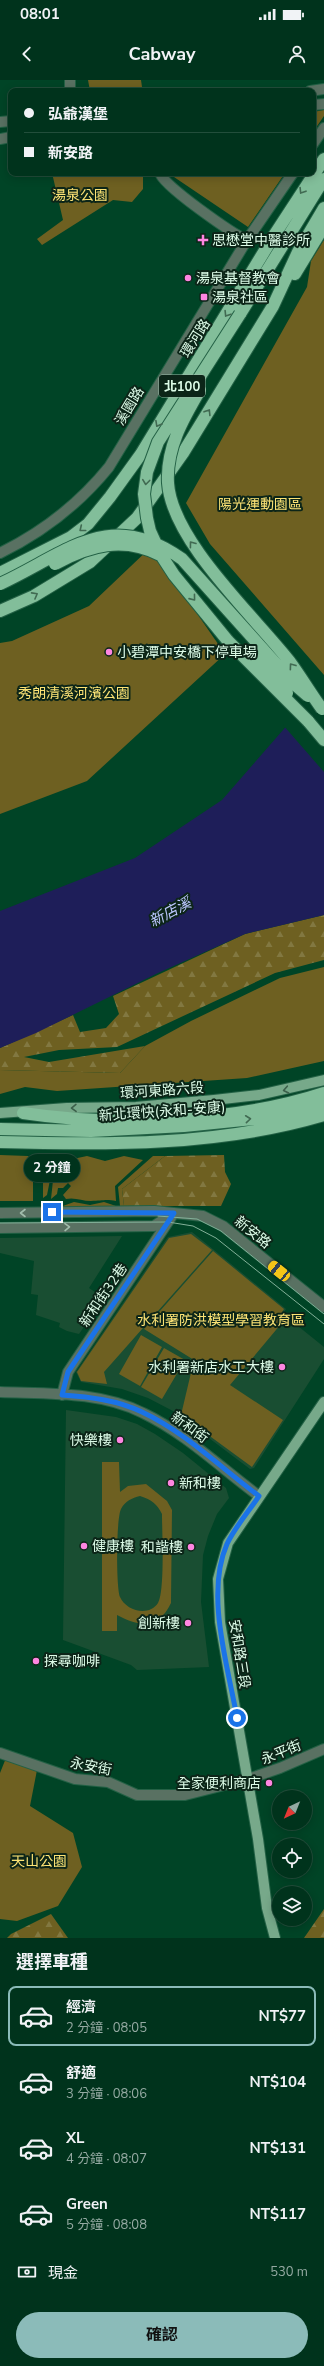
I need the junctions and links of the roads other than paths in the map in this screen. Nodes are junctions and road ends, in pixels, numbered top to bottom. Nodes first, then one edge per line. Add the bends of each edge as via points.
1 (324, 128) edge
2 (316, 140) edge
3 (324, 159) edge
4 (316, 171) edge
5 (160, 176) edge
6 (290, 176) edge
7 (313, 176) edge
8 (324, 179) edge
9 (324, 192) edge
10 (324, 208) edge
11 (324, 226) edge
12 (247, 240) junction
13 (273, 306) junction
14 (242, 317) junction
15 (0, 553) edge
16 (0, 574) edge
17 (0, 584) edge
18 (0, 593) edge
19 (0, 611) edge
20 (323, 710) edge
21 (308, 721) junction
22 (324, 740) edge
23 (324, 1080) edge
24 (324, 1092) edge
25 (324, 1104) edge
26 (0, 1113) edge
27 (23, 1113) junction
28 (324, 1116) edge
29 (324, 1121) edge
30 (0, 1129) edge
31 (0, 1142) edge
32 (0, 1145) edge
33 (0, 1213) edge
34 (174, 1213) junction
35 (0, 1228) edge
36 (324, 1307) edge
37 (0, 1392) edge
38 (62, 1395) junction
39 (324, 1402) edge
40 (259, 1496) junction
41 (324, 1749) edge
42 (1, 1757) edge
43 (248, 1779) junction
44 (275, 1938) edge

1 - 2 street
3 -> 4 highway, 環河路 / 北100
5 - 12 street via 172,189
6 - 12 street, 溪園路
7 -> 16 highway, 環河路 / 北100 via 141,454 110,497 88,524 71,537
8 - 14 highway
9 - 14 highway
10 - 13 highway, 北100 via 298,252
11 - 13 highway
12 - 15 street, 溪園路 via 109,467 89,492 53,521 28,539
19 -> 13 highway, 北100 via 34,596 90,562 137,518 183,453
20 -> 14 highway, bridge via 290,662 187,536 171,501 168,468 178,430
14 -> 21 highway, bridge via 158,442 147,472 144,494 147,518 161,555 174,575 228,641
17 - 20 highway, bridge via 88,540 126,535 165,547 182,559 294,684
18 - 21 highway, bridge via 58,562 98,545 131,544 150,550 176,566 198,587 263,660
21 - 22 highway
23 -> 27 main road, 環河東路六段 via 252,1096 136,1107 67,1108
24 - 27 highway via 253,1109 173,1118 100,1121
30 -> 25 highway, 新北環快(永和-安康) via 91,1131 184,1126 273,1117
26 - 27 main road, 環河東路六段
28 - 31 highway via 222,1136 143,1142
29 - 32 main road via 245,1138 151,1147
34 -> 33 street, 新安路
35 -> 34 street via 154,1226
34 - 36 street, 新安路 via 195,1214 223,1226
34 - 38 street, 新和街32巷 via 68,1372
37 - 38 street, 新和街
38 - 40 street, 新和街 via 94,1398 142,1412 165,1425
39 - 40 main road, 安和路三段
40 - 43 main road, 安和路三段 via 228,1543 218,1580 220,1622
41 - 43 street, 永平街
42 - 43 street, 永安街 via 75,1779 108,1782 137,1795 185,1795
43 - 44 main road, 安和路三段 via 267,1908

